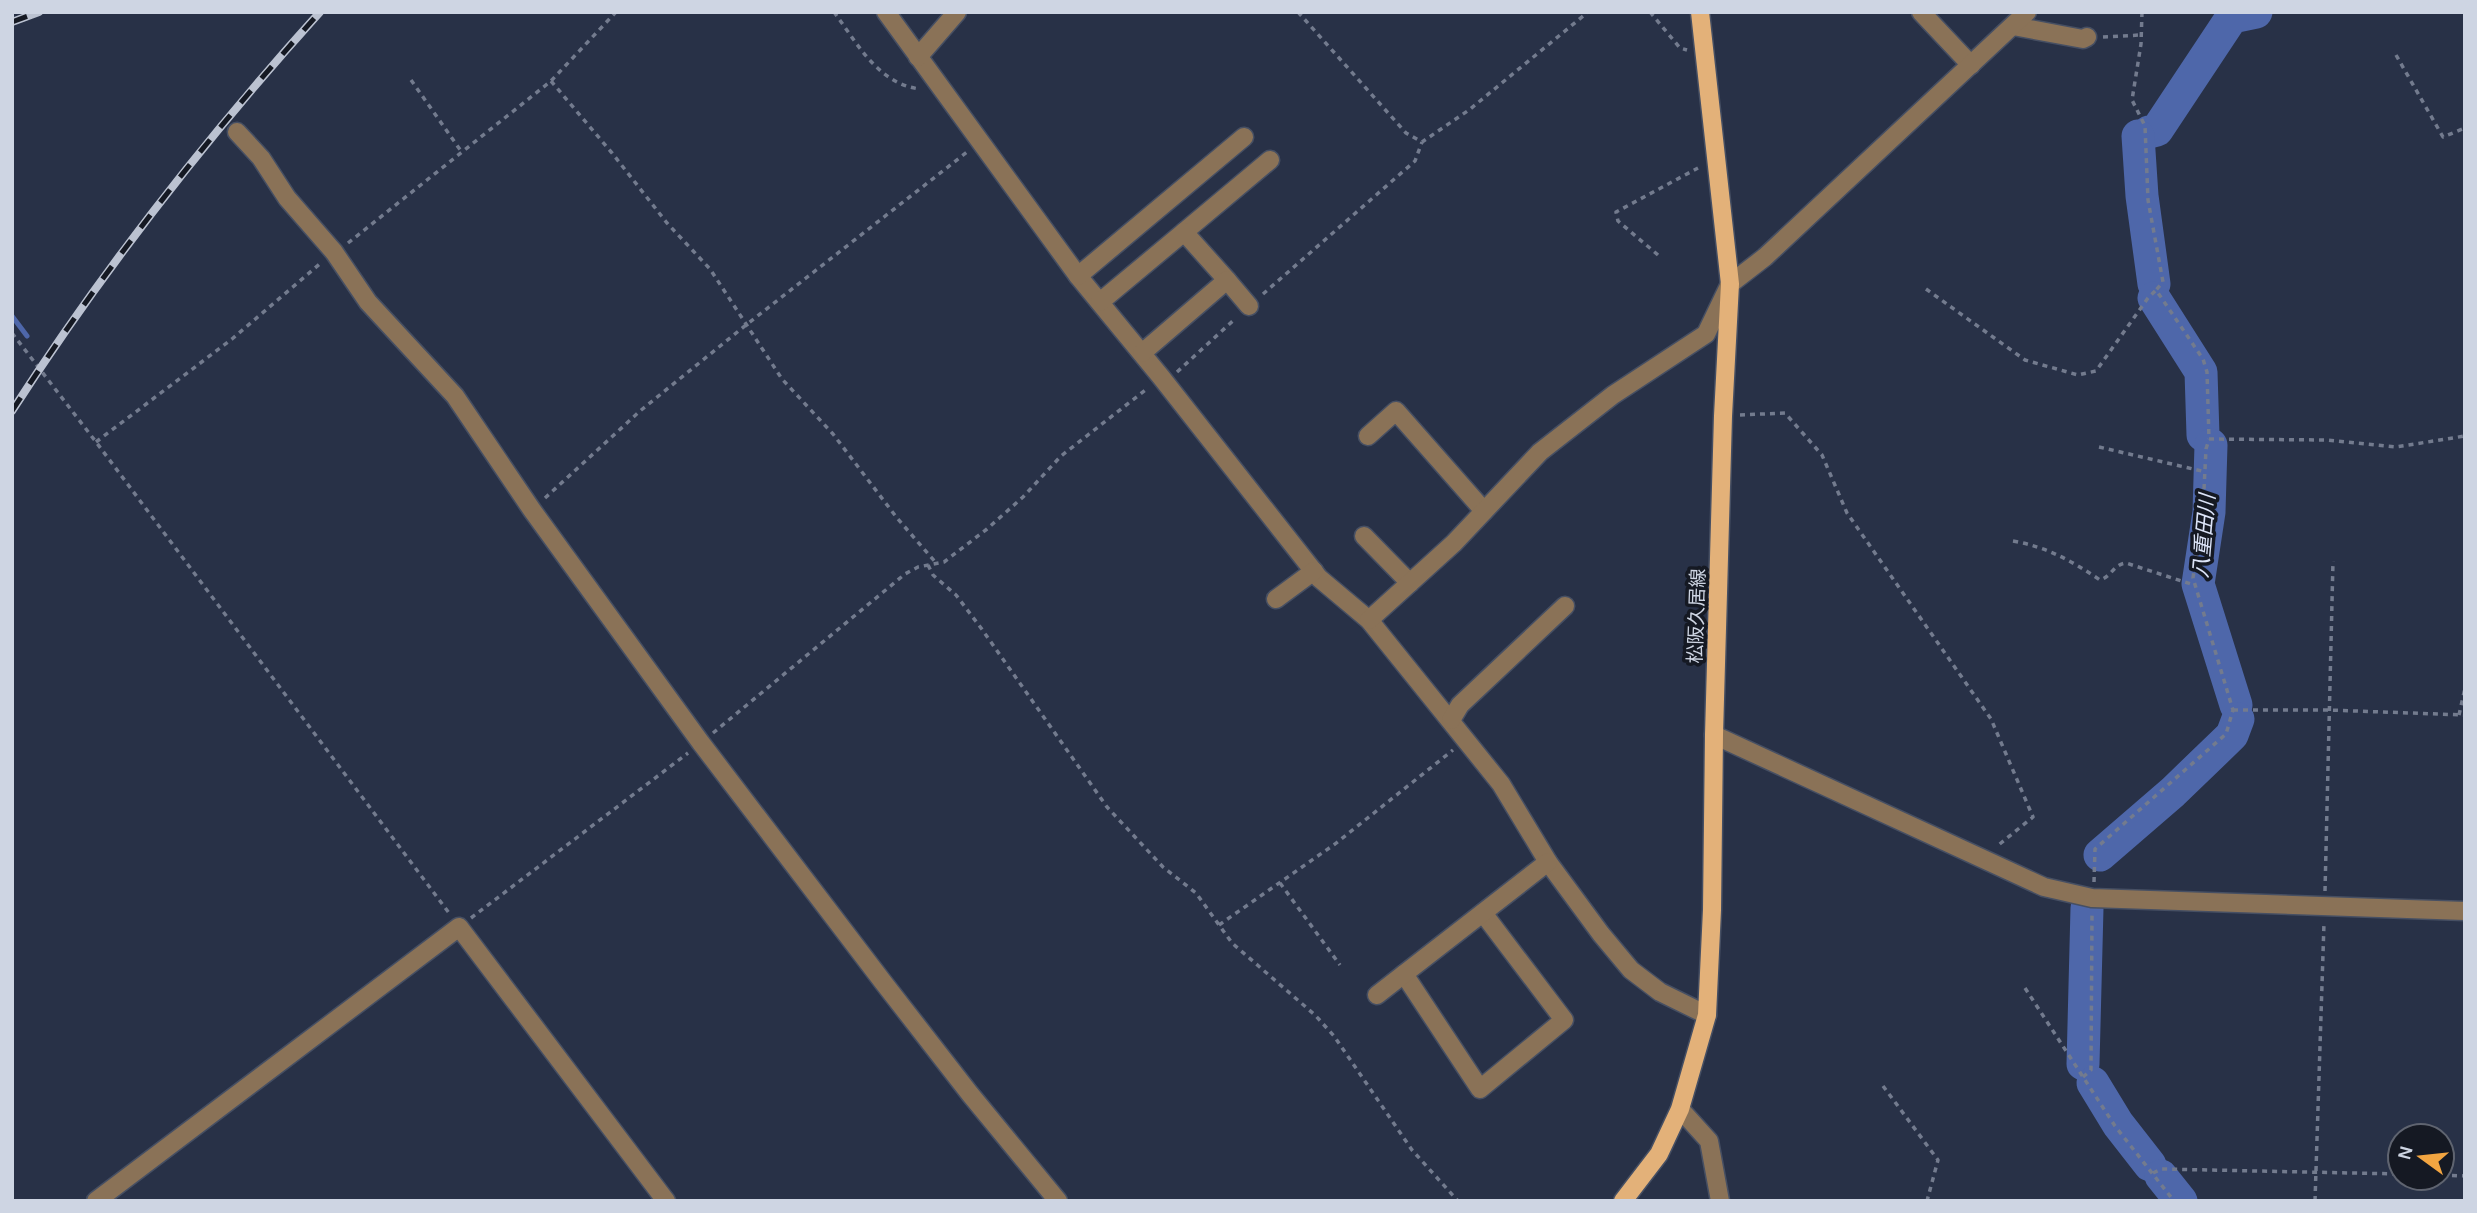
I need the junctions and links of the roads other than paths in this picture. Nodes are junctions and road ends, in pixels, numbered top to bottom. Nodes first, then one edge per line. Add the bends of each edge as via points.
1 (886, 12) edge
2 (957, 12) edge
3 (1700, 12) edge
4 (1921, 12) edge
5 (2027, 12) edge
6 (2013, 26) junction
7 (2087, 37) road end
8 (918, 57) junction
9 (1971, 65) junction
10 (237, 132) dead end
11 (1244, 136) dead end
12 (1270, 160) dead end
13 (1184, 232) junction
14 (1078, 276) junction
15 (1227, 280) junction
16 (1730, 284) junction
17 (1100, 302) junction
18 (1249, 306) road end
19 (1142, 353) junction
20 (1368, 436) dead end
21 (1484, 511) junction
22 (1364, 536) dead end
23 (1314, 571) junction
24 (1410, 583) junction
25 (1276, 599) dead end
26 (1565, 606) dead end
27 (1369, 620) junction
28 (1451, 720) junction
29 (1714, 735) junction
30 (1548, 862) junction
31 (2465, 911) edge
32 (1483, 913) junction
33 (1404, 974) junction
34 (1377, 995) dead end
35 (1707, 1015) junction
36 (1680, 1109) junction
37 (96, 1201) edge
38 (666, 1201) edge
39 (1058, 1201) edge
40 (1623, 1201) edge
41 (1720, 1201) edge

1 - 8 street
2 - 8 street
3 - 16 main road, 松阪久居線
4 - 9 street
5 - 6 street
6 - 7 street
6 - 9 street
8 - 14 street
9 - 16 street via 1765,257
10 - 39 street via 334,252 368,302 455,396 701,743 970,1094
11 - 14 street
12 - 13 street
13 - 15 street
13 - 17 street
14 - 17 street
15 - 18 street
15 - 19 street
16 - 21 street via 1706,334 1613,395 1540,452
16 - 29 main road, 松阪久居線
17 - 19 street
19 - 23 street
20 - 21 street via 1396,411
21 - 24 street
22 - 24 street
23 - 25 street
23 - 27 street
24 - 27 street
26 - 28 street via 1460,705
27 - 28 street
28 - 30 street via 1501,784
29 - 31 street via 2044,887 2092,898
29 - 35 main road, 松阪久居線
30 - 32 street
30 - 35 street via 1630,970 1660,992
32 - 33 street
32 - 33 street via 1564,1020 1480,1089
33 - 34 street
35 - 36 main road, 松阪久居線
36 - 40 main road, 松阪久居線 via 1659,1154
36 - 41 street via 1709,1141
37 - 38 street via 459,927

